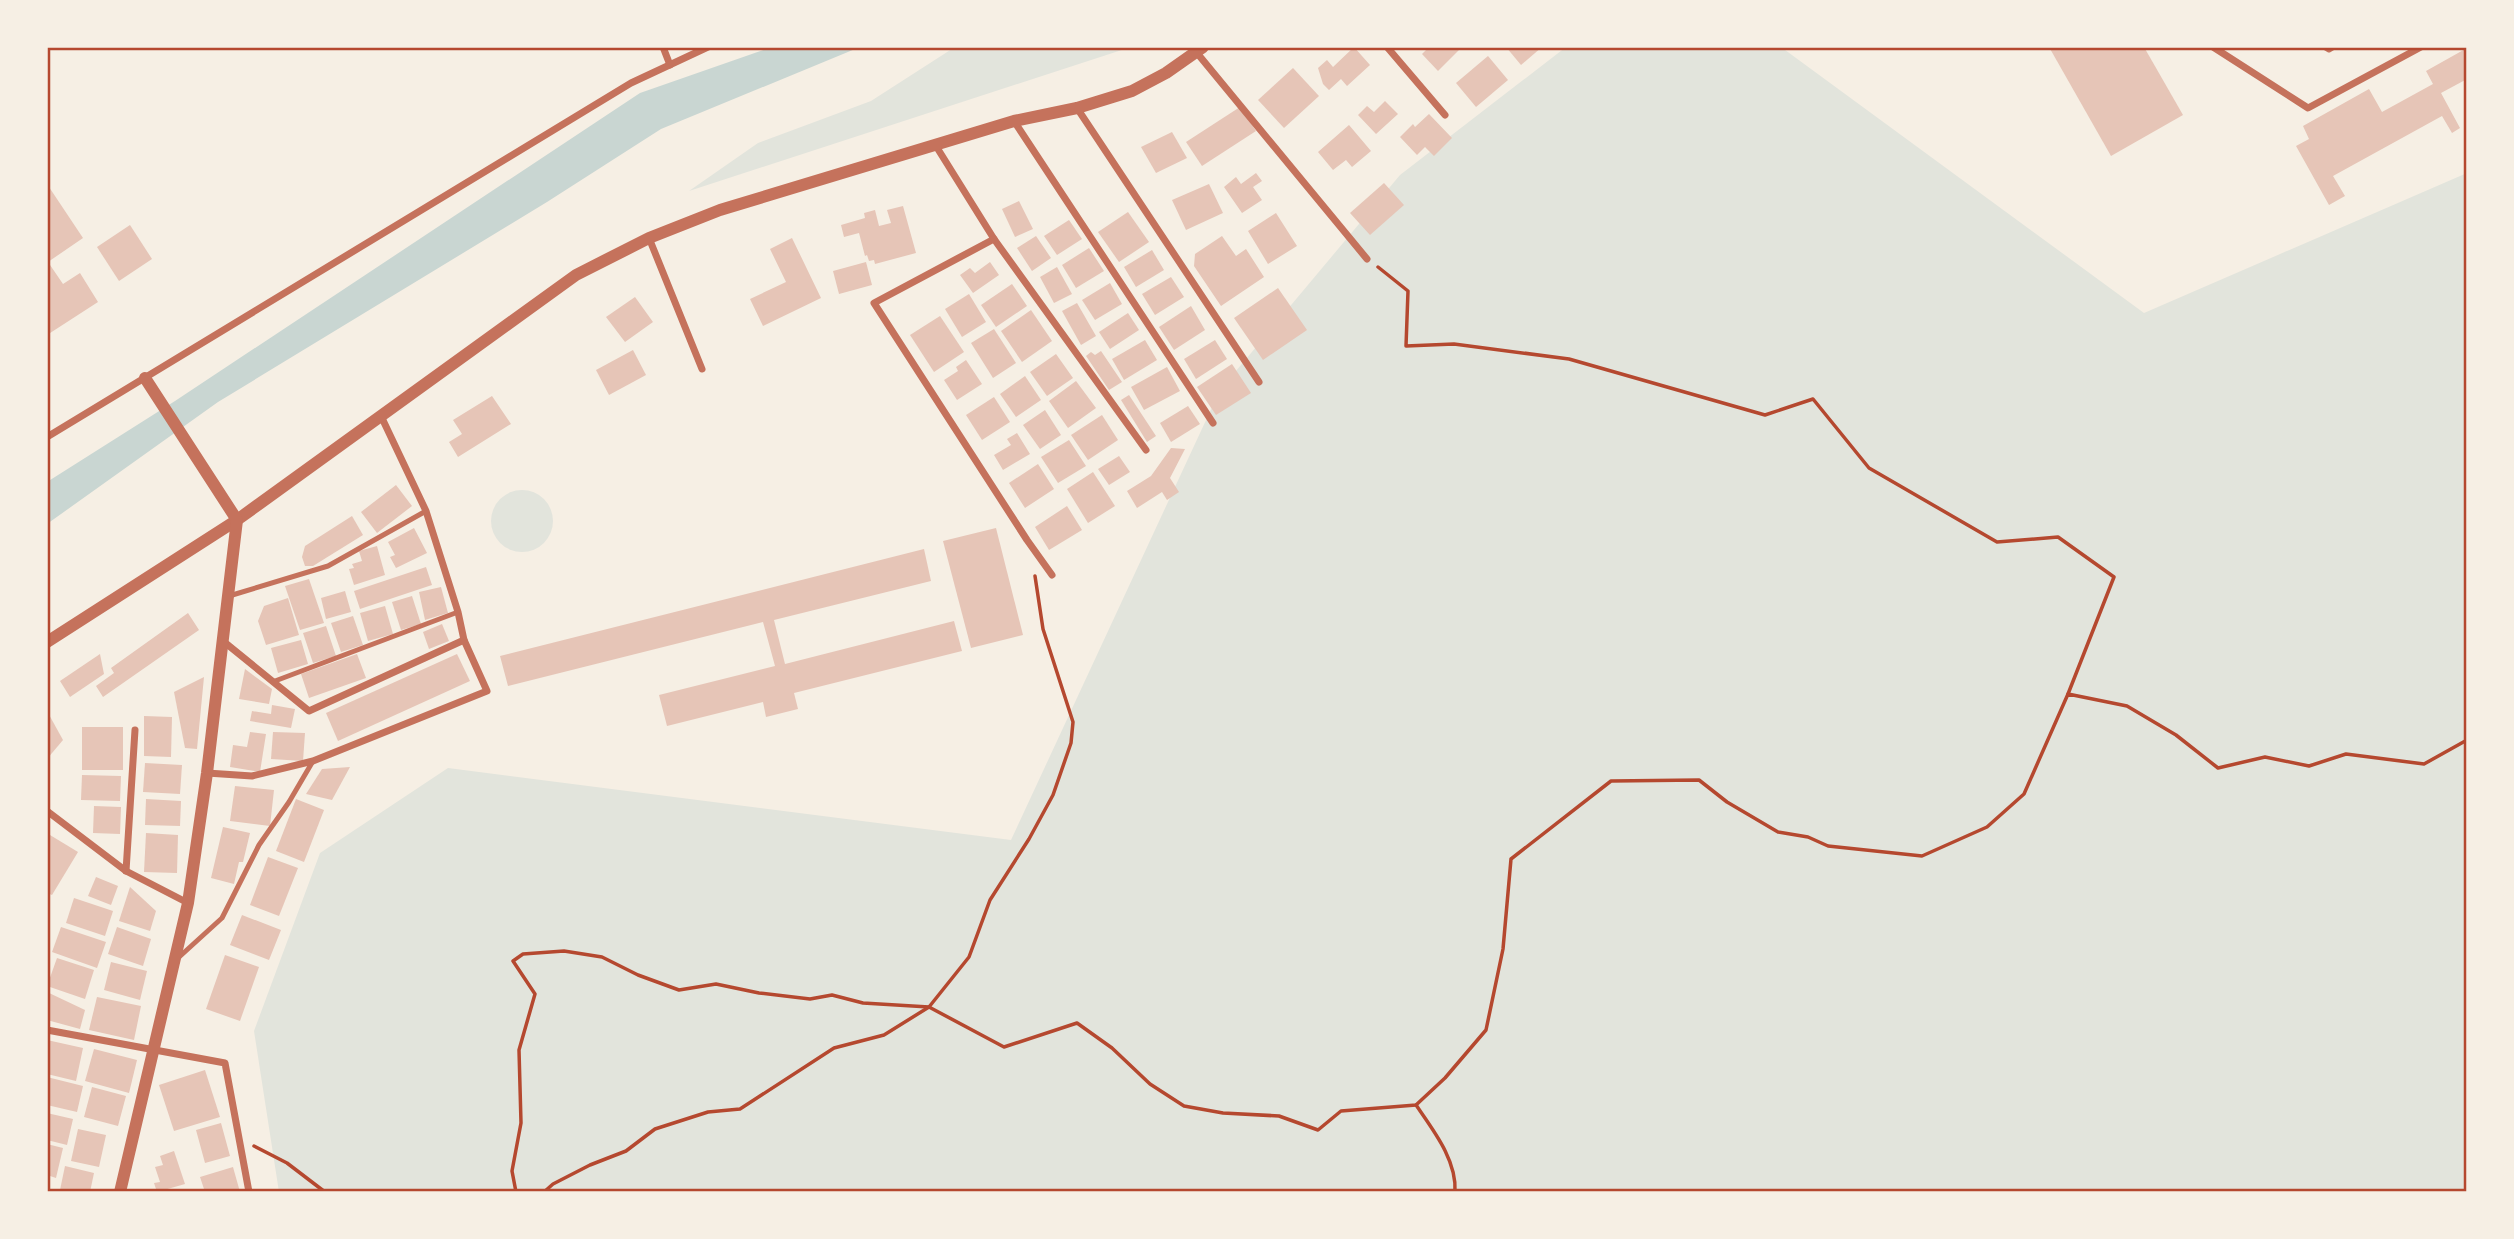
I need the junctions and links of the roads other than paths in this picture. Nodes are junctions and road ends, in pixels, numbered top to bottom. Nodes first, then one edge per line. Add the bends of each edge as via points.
1 (663, 47) edge
2 (708, 47) edge
3 (1387, 47) edge
4 (2213, 47) edge
5 (2324, 47) edge
6 (2334, 47) edge
7 (2421, 47) edge
8 (1200, 50) edge
9 (670, 65) junction
10 (1077, 108) junction
11 (1445, 115) dead end
12 (1014, 121) junction
13 (936, 146) junction
14 (649, 238) junction
15 (994, 239) junction
16 (1367, 259) road end
17 (702, 369) dead end
18 (145, 378) junction
19 (1259, 383) dead end
20 (381, 416) junction
21 (1213, 423) dead end
22 (47, 437) edge
23 (1146, 450) dead end
24 (426, 511) junction
25 (237, 520) junction
26 (1052, 575) dead end
27 (229, 596) junction
28 (458, 612) junction
29 (464, 640) junction
30 (223, 641) junction
31 (47, 642) edge
32 (275, 681) junction
33 (135, 730) dead end
34 (313, 761) junction
35 (207, 773) junction
36 (47, 811) edge
37 (126, 871) junction
38 (188, 903) junction
39 (175, 961) junction
40 (47, 1030) edge
41 (155, 1049) junction
42 (120, 1192) edge
43 (249, 1192) edge

1 - 9 street
2 - 9 street
3 - 11 street
4 - 7 street via 2308,108
5 - 6 lane
8 - 10 street via 1132,91
8 - 16 street
9 - 18 street via 631,83
10 - 12 street
10 - 19 street
12 - 13 street
12 - 21 street
13 - 14 street via 720,210
13 - 15 street
14 - 17 street
14 - 20 street via 576,275
15 - 23 street
15 - 26 street via 874,303
18 - 22 street
18 - 25 street
20 - 24 street
20 - 25 street
24 - 27 lane via 328,566
24 - 28 street
25 - 27 street
25 - 31 street
27 - 30 street
28 - 29 street
28 - 32 lane
29 - 32 street via 309,711
29 - 34 street via 487,691
30 - 32 street
30 - 35 street
33 - 37 street
34 - 35 street via 252,776
34 - 39 lane via 259,845 222,918
35 - 38 street
36 - 37 street
37 - 38 street
38 - 39 street
39 - 41 street
40 - 41 street
41 - 42 street
41 - 43 street via 225,1063

